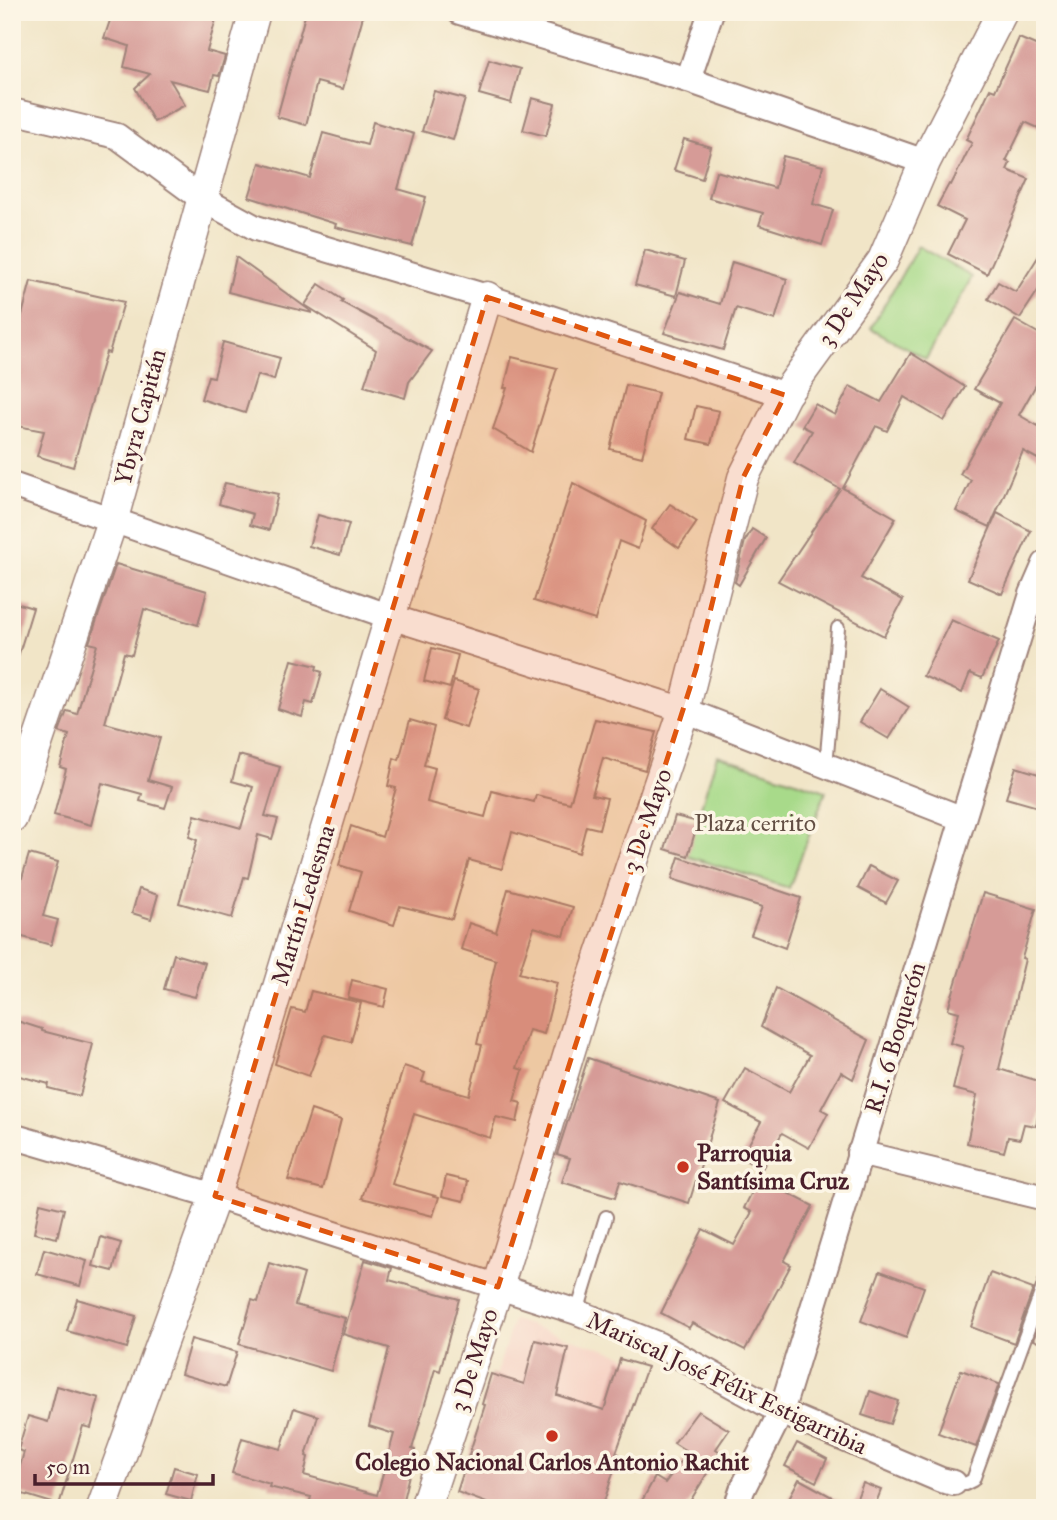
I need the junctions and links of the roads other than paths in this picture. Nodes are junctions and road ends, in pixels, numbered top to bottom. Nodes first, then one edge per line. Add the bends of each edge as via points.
1 (255, 12) edge
2 (460, 12) edge
3 (711, 12) edge
4 (1002, 12) edge
5 (688, 80) junction
6 (12, 111) edge
7 (925, 162) junction
8 (201, 198) junction
9 (487, 297) junction
10 (785, 396) junction
11 (12, 485) edge
12 (113, 518) junction
13 (1045, 564) edge
14 (391, 617) junction
15 (838, 628) dead end
16 (684, 710) junction
17 (826, 765) junction
18 (12, 818) edge
19 (963, 819) junction
20 (12, 1136) edge
21 (859, 1153) junction
22 (215, 1196) junction
23 (1045, 1198) edge
24 (606, 1217) dead end
25 (1045, 1282) edge
26 (498, 1287) junction
27 (577, 1312) junction
28 (781, 1412) junction
29 (954, 1483) joint
30 (102, 1508) edge
31 (425, 1508) edge
32 (736, 1508) edge

1 - 8 street, Ybyra Capitán
2 - 5 street
3 - 5 street
4 - 7 street, 3 De Mayo
5 - 7 street
6 - 8 street via 117,136
7 - 10 street, 3 De Mayo via 883,260
8 - 9 street via 256,228
8 - 12 street, Ybyra Capitán
9 - 10 street
9 - 14 street, Martín Ledesma
10 - 16 street, 3 De Mayo via 743,478
11 - 12 street
12 - 14 street
12 - 18 street, Ybyra Capitán
13 - 19 street, R.I. 6 Boquerón
14 - 16 street
14 - 22 street, Martín Ledesma
15 - 17 lane
16 - 17 street
16 - 26 street, 3 De Mayo via 581,1014
17 - 19 street
19 - 21 street, R.I. 6 Boquerón
20 - 22 street, Mariscal José Félix Estigarribia
21 - 23 street
21 - 28 street, R.I. 6 Boquerón
22 - 26 street, Mariscal José Félix Estigarribia
22 - 30 street, Martín Ledesma
24 - 27 lane
25 - 29 lane via 973,1480
26 - 27 street, Mariscal José Félix Estigarribia
26 - 31 street, 3 De Mayo
27 - 28 street, Mariscal José Félix Estigarribia via 659,1345
28 - 29 street, Mariscal José Félix Estigarribia
28 - 32 street, R.I. 6 Boquerón

